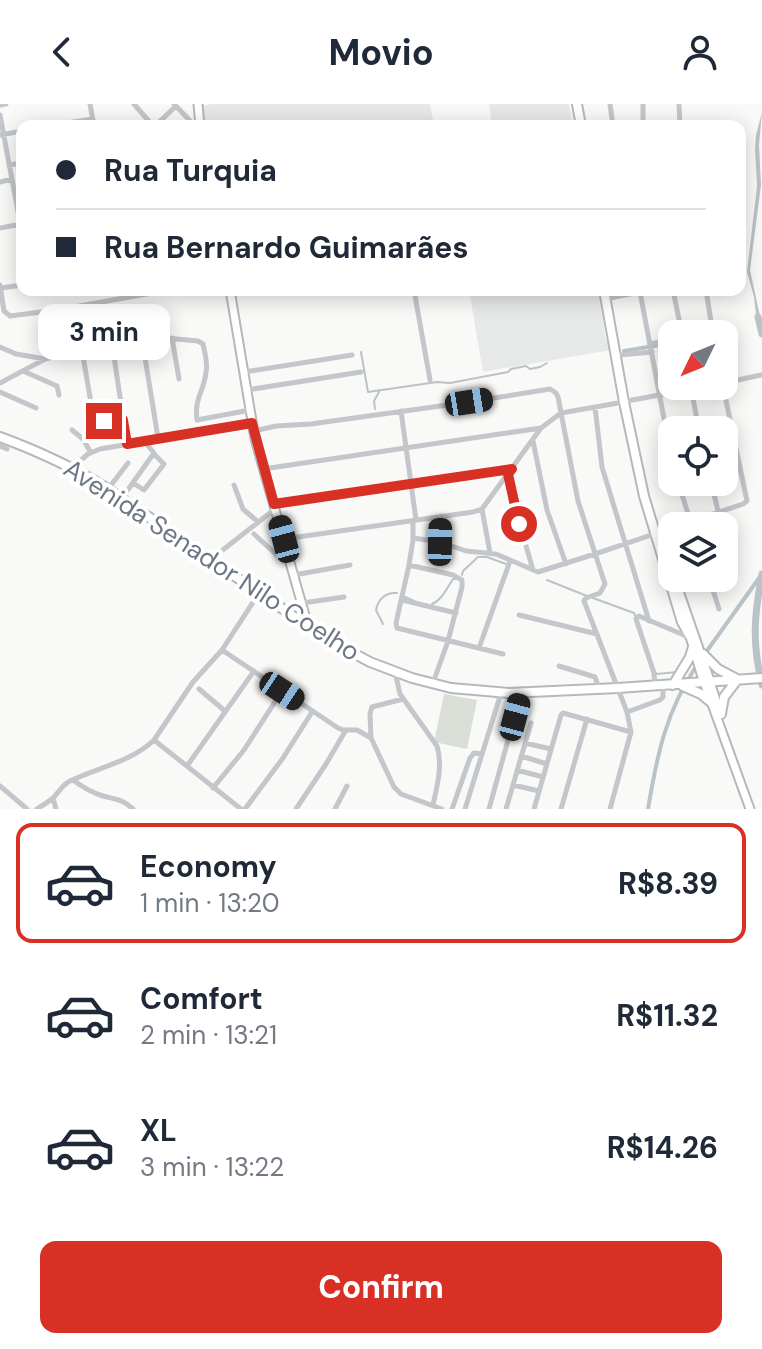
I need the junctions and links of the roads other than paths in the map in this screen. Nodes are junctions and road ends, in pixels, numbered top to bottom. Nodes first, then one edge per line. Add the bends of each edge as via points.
1 (134, 104) edge
2 (175, 105) edge
3 (0, 115) edge
4 (149, 120) edge
5 (160, 120) edge
6 (191, 120) edge
7 (2, 135) edge
8 (16, 164) edge
9 (9, 165) junction
10 (12, 179) junction
11 (0, 182) edge
12 (16, 189) edge
13 (0, 287) edge
14 (137, 296) edge
15 (231, 296) edge
16 (415, 296) edge
17 (608, 296) edge
18 (609, 296) edge
19 (641, 296) edge
20 (674, 296) edge
21 (707, 296) edge
22 (126, 298) joint
23 (679, 320) edge
24 (711, 320) edge
25 (172, 338) junction
26 (142, 339) junction
27 (112, 343) junction
28 (658, 345) edge
29 (0, 347) edge
30 (651, 348) junction
31 (82, 350) junction
32 (352, 355) dead end
33 (620, 355) junction
34 (45, 359) junction
35 (23, 370) junction
36 (244, 372) junction
37 (361, 372) dead end
38 (761, 375) edge
39 (179, 379) dead end
40 (430, 380) dead end
41 (738, 380) edge
42 (0, 383) edge
43 (658, 385) edge
44 (247, 390) junction
45 (0, 392) edge
46 (59, 395) dead end
47 (658, 395) edge
48 (726, 400) edge
49 (626, 402) junction
50 (595, 407) junction
51 (36, 408) dead end
52 (250, 410) junction
53 (401, 411) junction
54 (561, 413) junction
55 (123, 420) junction
56 (253, 427) junction
57 (541, 428) junction
58 (72, 430) dead end
59 (0, 437) edge
60 (158, 438) junction
61 (533, 440) junction
62 (144, 441) junction
63 (127, 444) junction
64 (0, 446) edge
65 (407, 447) junction
66 (7, 449) dead end
67 (91, 453) junction
68 (154, 454) junction
69 (128, 463) dead end
70 (73, 467) junction
71 (263, 469) junction
72 (510, 472) junction
73 (133, 483) junction
74 (411, 483) junction
75 (234, 485) dead end
76 (108, 489) junction
77 (714, 496) edge
78 (122, 498) junction
79 (275, 506) junction
80 (482, 509) junction
81 (718, 511) joint
82 (441, 516) junction
83 (414, 520) junction
84 (257, 521) junction
85 (657, 533) junction
86 (254, 534) dead end
87 (658, 536) edge
88 (413, 538) junction
89 (440, 542) junction
90 (285, 543) junction
91 (626, 544) junction
92 (490, 553) junction
93 (595, 554) junction
94 (210, 560) junction
95 (510, 561) junction
96 (566, 564) junction
97 (350, 565) dead end
98 (409, 565) junction
99 (533, 571) junction
100 (294, 575) junction
101 (675, 592) edge
102 (677, 592) edge
103 (714, 592) edge
104 (259, 593) junction
105 (344, 597) dead end
106 (402, 600) junction
107 (302, 603) junction
108 (679, 603) junction
109 (719, 609) dead end
110 (456, 613) junction
111 (519, 615) dead end
112 (649, 621) junction
113 (309, 628) junction
114 (598, 635) junction
115 (448, 641) junction
116 (479, 648) junction
117 (222, 650) junction
118 (699, 652) junction
119 (503, 654) dead end
120 (559, 666) dead end
121 (254, 671) junction
122 (395, 672) junction
123 (762, 678) edge
124 (737, 679) junction
125 (707, 682) junction
126 (433, 684) junction
127 (674, 685) junction
128 (618, 688) junction
129 (199, 689) dead end
130 (599, 689) junction
131 (282, 691) junction
132 (501, 693) junction
133 (521, 693) junction
134 (403, 699) junction
135 (713, 704) junction
136 (225, 711) junction
137 (312, 712) junction
138 (627, 712) junction
139 (721, 714) junction
140 (587, 719) junction
141 (531, 723) dead end
142 (346, 730) junction
143 (631, 732) junction
144 (371, 738) junction
145 (154, 740) junction
146 (525, 743) junction
147 (551, 749) junction
148 (482, 754) junction
149 (521, 756) junction
150 (547, 764) junction
151 (187, 766) junction
152 (517, 770) junction
153 (543, 777) junction
154 (73, 780) junction
155 (513, 785) junction
156 (0, 786) edge
157 (347, 786) dead end
158 (213, 788) junction
159 (539, 791) junction
160 (53, 798) junction
161 (415, 800) junction
162 (433, 805) junction
163 (27, 809) edge
164 (37, 809) edge
165 (56, 809) edge
166 (133, 809) edge
167 (243, 809) edge
168 (296, 809) edge
169 (335, 809) edge
170 (413, 809) edge
171 (442, 809) edge
172 (452, 809) edge
173 (465, 809) edge
174 (489, 809) edge
175 (506, 809) edge
176 (534, 809) edge
177 (561, 809) edge
178 (610, 809) edge
179 (752, 809) edge

1 - 4 street
2 - 5 street
2 - 6 street
3 - 7 street
7 - 9 street
8 - 9 street
9 - 10 street
10 - 11 street
10 - 12 street
13 - 22 street via 4,311 10,316
14 - 22 street
15 - 36 street
16 - 40 street
17 - 49 main road
18 - 33 main road
19 - 30 street
20 - 23 street
21 - 24 street
25 - 26 street
25 - 39 street
25 - 52 street via 203,344 206,372 197,420
26 - 27 street
26 - 60 street
27 - 31 street
27 - 55 street
28 - 30 street
29 - 34 street
30 - 33 street
30 - 43 street
31 - 34 street
31 - 55 street via 93,415 104,421
32 - 36 street
33 - 49 main road
34 - 35 street
35 - 42 street
35 - 46 street via 57,386
36 - 44 street
37 - 44 street
38 - 41 street
44 - 52 street
45 - 51 street
47 - 49 street
48 - 81 street via 747,499
49 - 50 street
49 - 85 main road via 641,485
50 - 54 street
50 - 91 street via 602,467
52 - 56 street
53 - 54 street via 550,389
53 - 56 street
53 - 65 street
54 - 57 street
54 - 93 street via 578,501
55 - 63 street
56 - 60 street
56 - 71 street
57 - 61 street
57 - 65 street
58 - 67 street
59 - 70 main road, Avenida Senador Nilo Coelho
60 - 62 street
61 - 72 street
61 - 96 street via 547,510
62 - 63 street
62 - 68 street
63 - 67 street
64 - 66 street
65 - 71 street
65 - 74 street
67 - 70 street
68 - 73 street
68 - 73 street via 164,464 151,482 144,490
69 - 76 street
70 - 76 main road, Avenida Senador Nilo Coelho
71 - 79 street
72 - 74 street
72 - 80 street
72 - 99 street
73 - 78 street
74 - 79 street
74 - 83 street
75 - 84 street via 243,509
76 - 78 main road, Avenida Senador Nilo Coelho
77 - 81 street
78 - 94 main road, Avenida Senador Nilo Coelho
79 - 84 street
79 - 90 street
80 - 82 street
80 - 92 street
82 - 83 street
82 - 89 street
83 - 88 street
83 - 90 street
84 - 94 street
85 - 87 main road
85 - 91 street
86 - 90 street via 277,555
88 - 89 street
88 - 98 street
89 - 92 street
90 - 100 street
91 - 93 street
91 - 112 street
92 - 95 street
93 - 96 street
93 - 114 street via 605,584 584,601
94 - 104 main road, Avenida Senador Nilo Coelho
95 - 99 street
95 - 116 street
96 - 99 street
97 - 100 street
98 - 106 street
98 - 110 street via 462,580
100 - 107 street
101 - 108 main road
102 - 108 main road
103 - 109 street
104 - 113 main road, Avenida Senador Nilo Coelho
104 - 117 street
105 - 107 street
106 - 110 street
106 - 115 street via 398,629
107 - 113 street
108 - 118 main road
110 - 115 street
111 - 114 street
112 - 118 street
112 - 127 street via 637,618 654,673
113 - 122 main road, Avenida Senador Nilo Coelho
114 - 128 street
115 - 116 street
115 - 126 street
116 - 119 street
117 - 121 street
117 - 145 street
118 - 124 main road
118 - 125 main road
118 - 127 main road
120 - 130 street via 595,677
121 - 131 street
121 - 136 street
122 - 126 main road, Avenida Senador Nilo Coelho
122 - 134 street
123 - 124 main road, Avenida Senador Nilo Coelho
124 - 125 main road, Avenida Senador Nilo Coelho
124 - 139 main road via 724,697
125 - 127 main road, Avenida Senador Nilo Coelho
125 - 135 street
125 - 139 street
126 - 132 main road, Avenida Senador Nilo Coelho
127 - 128 main road, Avenida Senador Nilo Coelho
127 - 135 main road
127 - 138 street via 658,702
128 - 130 main road, Avenida Senador Nilo Coelho
128 - 138 street
129 - 136 street
130 - 133 main road, Avenida Senador Nilo Coelho
131 - 137 street
131 - 158 street
132 - 133 main road, Avenida Senador Nilo Coelho
132 - 148 street
133 - 174 street
134 - 144 street via 372,707
134 - 162 street via 437,746 440,769
135 - 179 street
136 - 151 street
137 - 142 street
137 - 167 street
138 - 143 street
139 - 179 street
140 - 143 street
140 - 147 street via 563,713
140 - 177 street
141 - 146 street
142 - 144 street
142 - 168 street
143 - 178 street
144 - 161 street via 394,787
145 - 151 street
145 - 154 street via 135,755
146 - 147 street
146 - 149 street
147 - 150 street
148 - 172 street via 470,758
148 - 173 street
149 - 150 street
149 - 152 street
150 - 153 street
151 - 158 street
152 - 153 street
152 - 155 street
153 - 159 street
154 - 160 street
154 - 166 street
155 - 159 street
155 - 175 street
156 - 163 street
157 - 169 street
158 - 167 street
159 - 176 street
160 - 164 street
160 - 165 street
161 - 162 street
161 - 170 street
162 - 171 street

